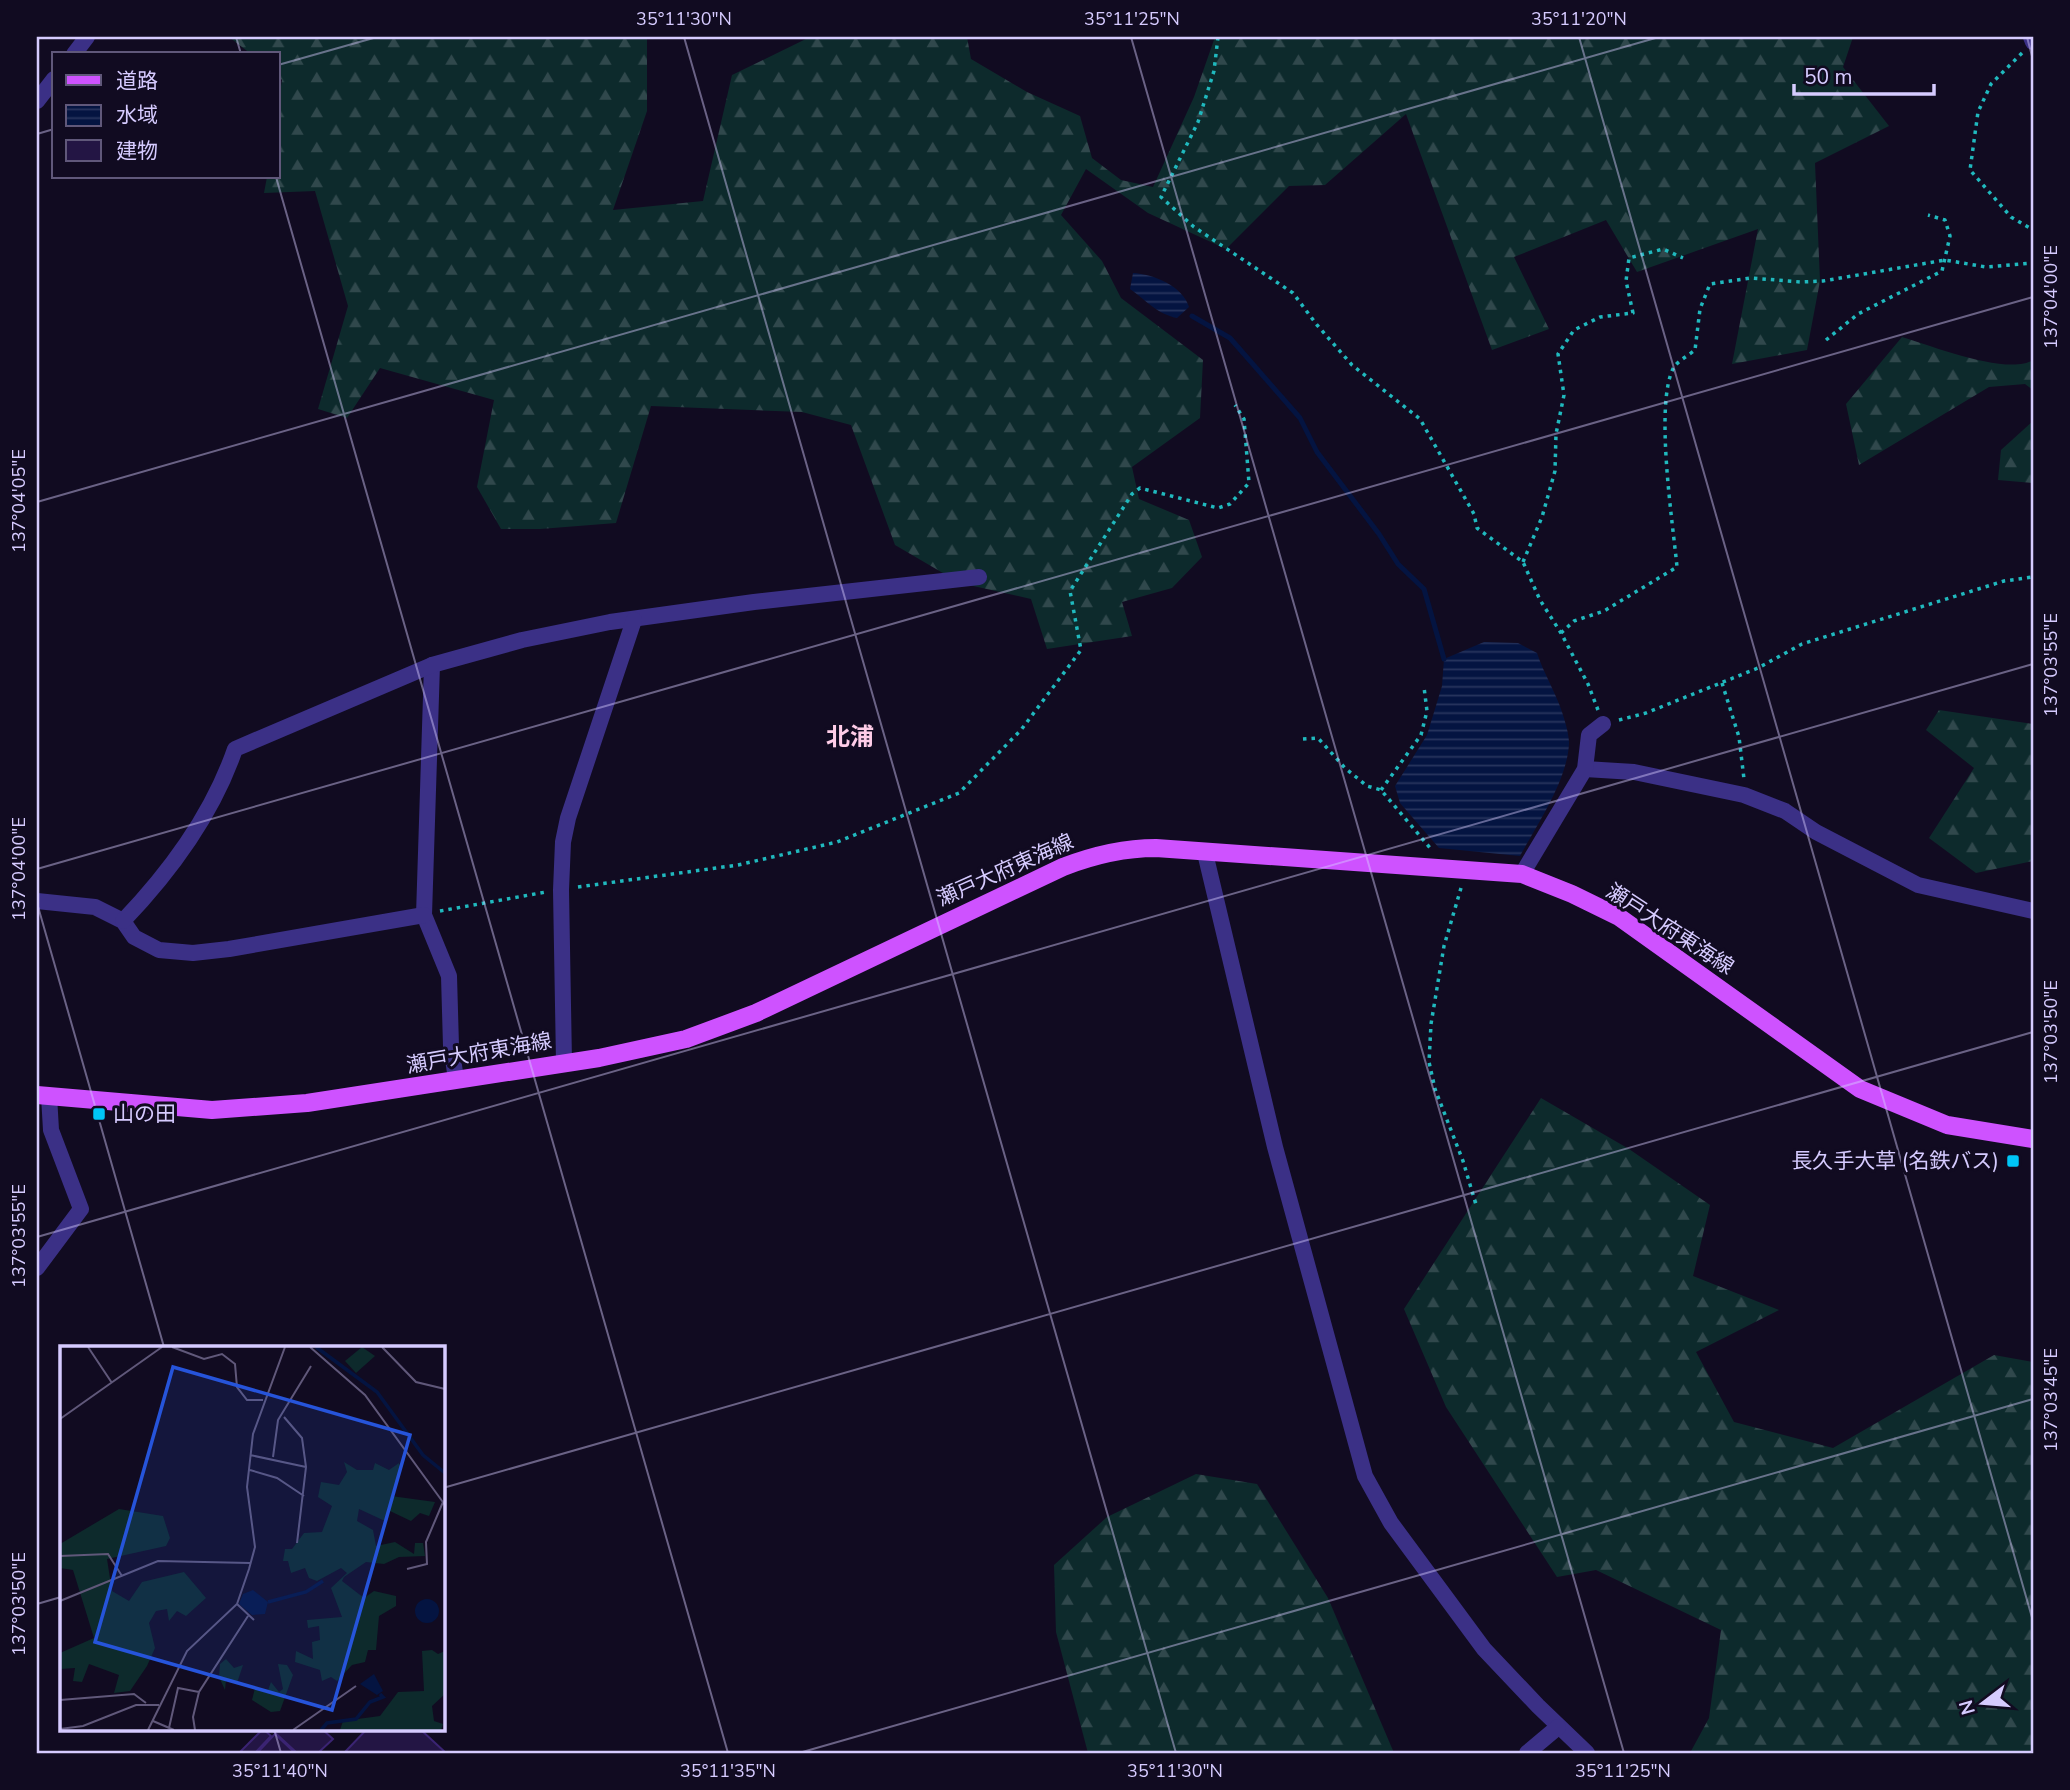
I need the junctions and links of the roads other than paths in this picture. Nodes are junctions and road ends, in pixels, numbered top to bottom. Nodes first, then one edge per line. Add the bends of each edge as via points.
1 (87, 37) edge
2 (2031, 37) edge
3 (2033, 42) edge
4 (76, 52) edge
5 (52, 82) edge
6 (37, 101) edge
7 (979, 577) dead end
8 (634, 620) junction
9 (432, 666) junction
10 (1603, 724) road end
11 (1585, 769) junction
12 (1205, 853) junction
13 (1522, 874) junction
14 (37, 901) edge
15 (2033, 911) edge
16 (424, 915) junction
17 (123, 920) junction
18 (564, 1062) junction
19 (456, 1079) junction
20 (43, 1096) edge
21 (2033, 1139) edge
22 (37, 1268) edge
23 (1558, 1727) junction
24 (1527, 1753) edge
25 (1587, 1753) edge

1 - 4 street
2 - 3 street
5 - 6 street
7 - 8 street
8 - 9 street via 522,640
8 - 18 street via 563,842
9 - 16 street
9 - 17 street via 235,749 225,777 195,828 148,895
10 - 11 street via 1589,735
11 - 13 street
11 - 15 street via 1634,772 1744,795 1785,811 1918,885
12 - 13 main road, 瀬戸大府東海線
12 - 18 main road, 瀬戸大府東海線 via 1129,848 1090,856 744,1017 686,1039
12 - 23 street via 1275,1147 1366,1476 1391,1523 1484,1649
13 - 21 main road, 瀬戸大府東海線 via 1619,918 1860,1089 1947,1125
14 - 17 street via 95,907
16 - 17 street via 193,953 159,950 134,937
16 - 19 street via 449,976
18 - 19 main road, 瀬戸大府東海線
19 - 20 main road, 瀬戸大府東海線 via 307,1103 212,1110
20 - 22 street via 81,1209
23 - 24 street
23 - 25 street

